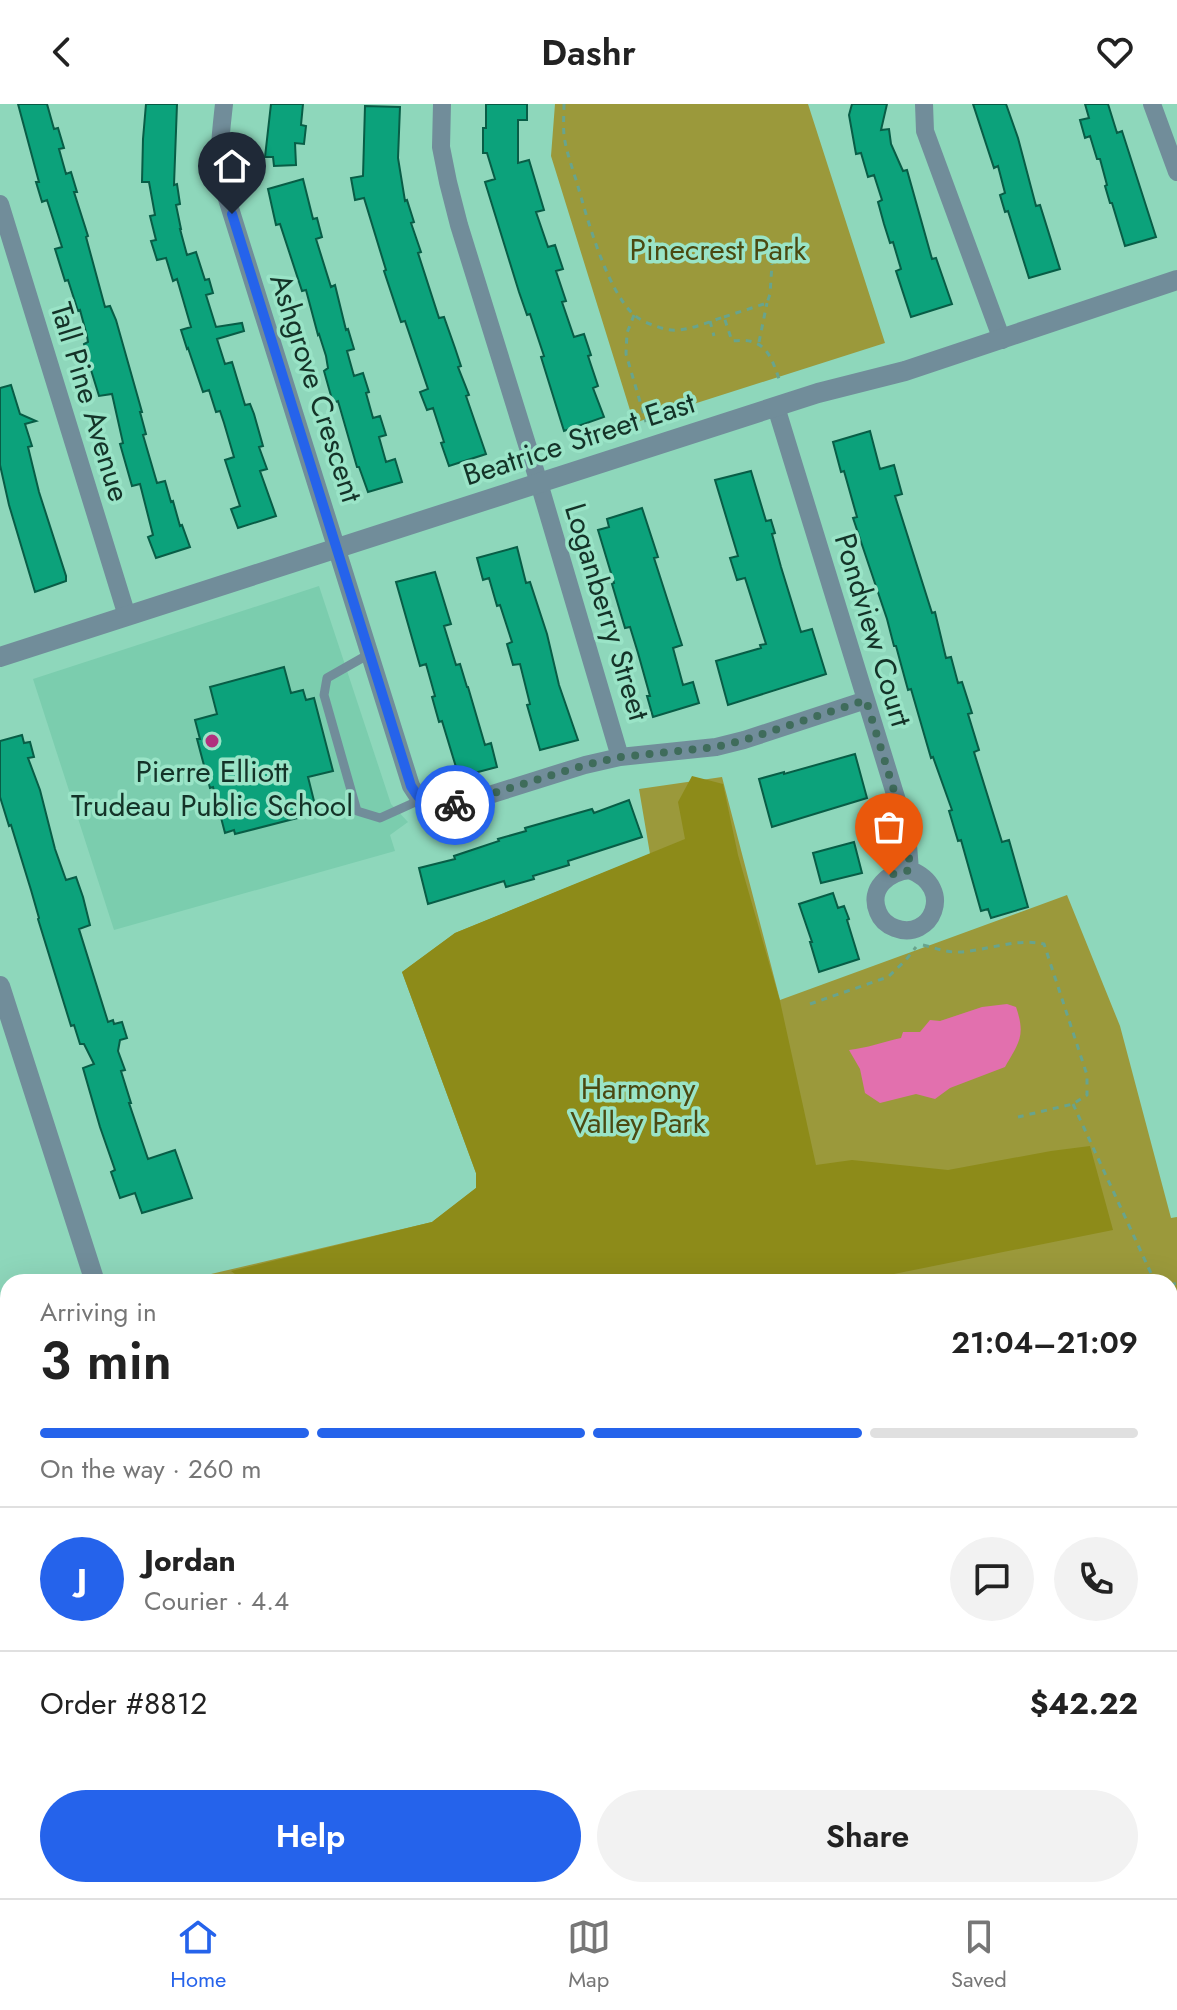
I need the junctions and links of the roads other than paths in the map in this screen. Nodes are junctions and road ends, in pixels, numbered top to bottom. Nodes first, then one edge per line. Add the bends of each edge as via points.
1 (224, 104) edge
2 (442, 104) edge
3 (924, 104) edge
4 (1152, 104) edge
5 (1177, 172) edge
6 (0, 204) edge
7 (1177, 280) edge
8 (1002, 340) junction
9 (776, 407) junction
10 (539, 483) junction
11 (338, 548) junction
12 (127, 616) junction
13 (371, 653) junction
14 (0, 657) edge
15 (866, 700) junction
16 (620, 757) junction
17 (420, 800) junction
18 (910, 870) dead end
19 (0, 986) edge
20 (92, 1274) edge

1 - 11 street, Ashgrove Crescent via 219,151 223,186
2 - 10 street via 441,147 448,182
3 - 8 street via 925,131
4 - 5 street
6 - 12 street, Tall Pine Avenue
7 - 8 street, Beatrice Street East
8 - 9 street, Beatrice Street East
9 - 10 street, Beatrice Street East
9 - 15 street, Pondview Court
10 - 11 street, Beatrice Street East
10 - 16 street, Loganberry Street
11 - 12 street, Beatrice Street East
11 - 13 street, Ashgrove Crescent
12 - 14 street, Beatrice Street East
13 - 17 street, Ashgrove Crescent via 411,786
13 - 17 lane via 327,678 324,695 357,811 380,818
15 - 16 street via 716,747
15 - 18 street, Pondview Court via 907,833
16 - 17 street via 451,807 429,807
19 - 20 street

